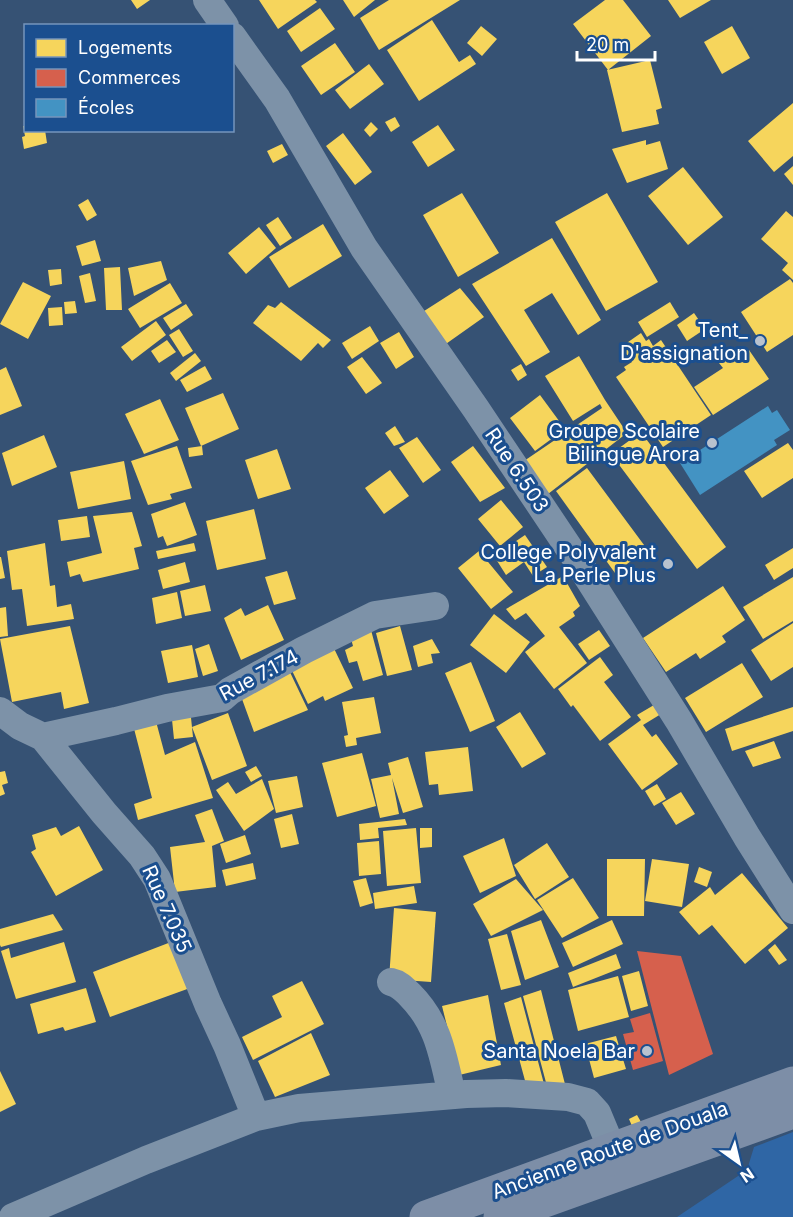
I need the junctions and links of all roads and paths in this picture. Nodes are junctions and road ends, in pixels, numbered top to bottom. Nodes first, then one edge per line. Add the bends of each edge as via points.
1 (207, 0) edge
2 (224, 24) edge
3 (234, 39) edge
4 (435, 606) dead end
5 (0, 711) edge
6 (43, 737) junction
7 (793, 910) edge
8 (391, 982) dead end
9 (793, 1083) edge
10 (452, 1095) junction
11 (793, 1112) edge
12 (256, 1118) junction
13 (612, 1149) junction
14 (13, 1217) edge
15 (426, 1217) edge
16 (500, 1217) edge

1 - 2 street
3 - 7 street, Rue 6.503 via 277,99 364,248 579,564
4 - 6 street, Rue 7.174 via 375,615 304,650 222,698
5 - 6 street, Rue 7.035
6 - 12 street, Rue 7.035 via 157,879
8 - 10 street via 399,984 429,1019
9 - 13 main road, Ancienne Route de Douala
10 - 12 street via 299,1108
10 - 13 street via 506,1093 587,1102 597,1113
11 - 16 main road
12 - 14 street
13 - 15 main road, Ancienne Route de Douala

